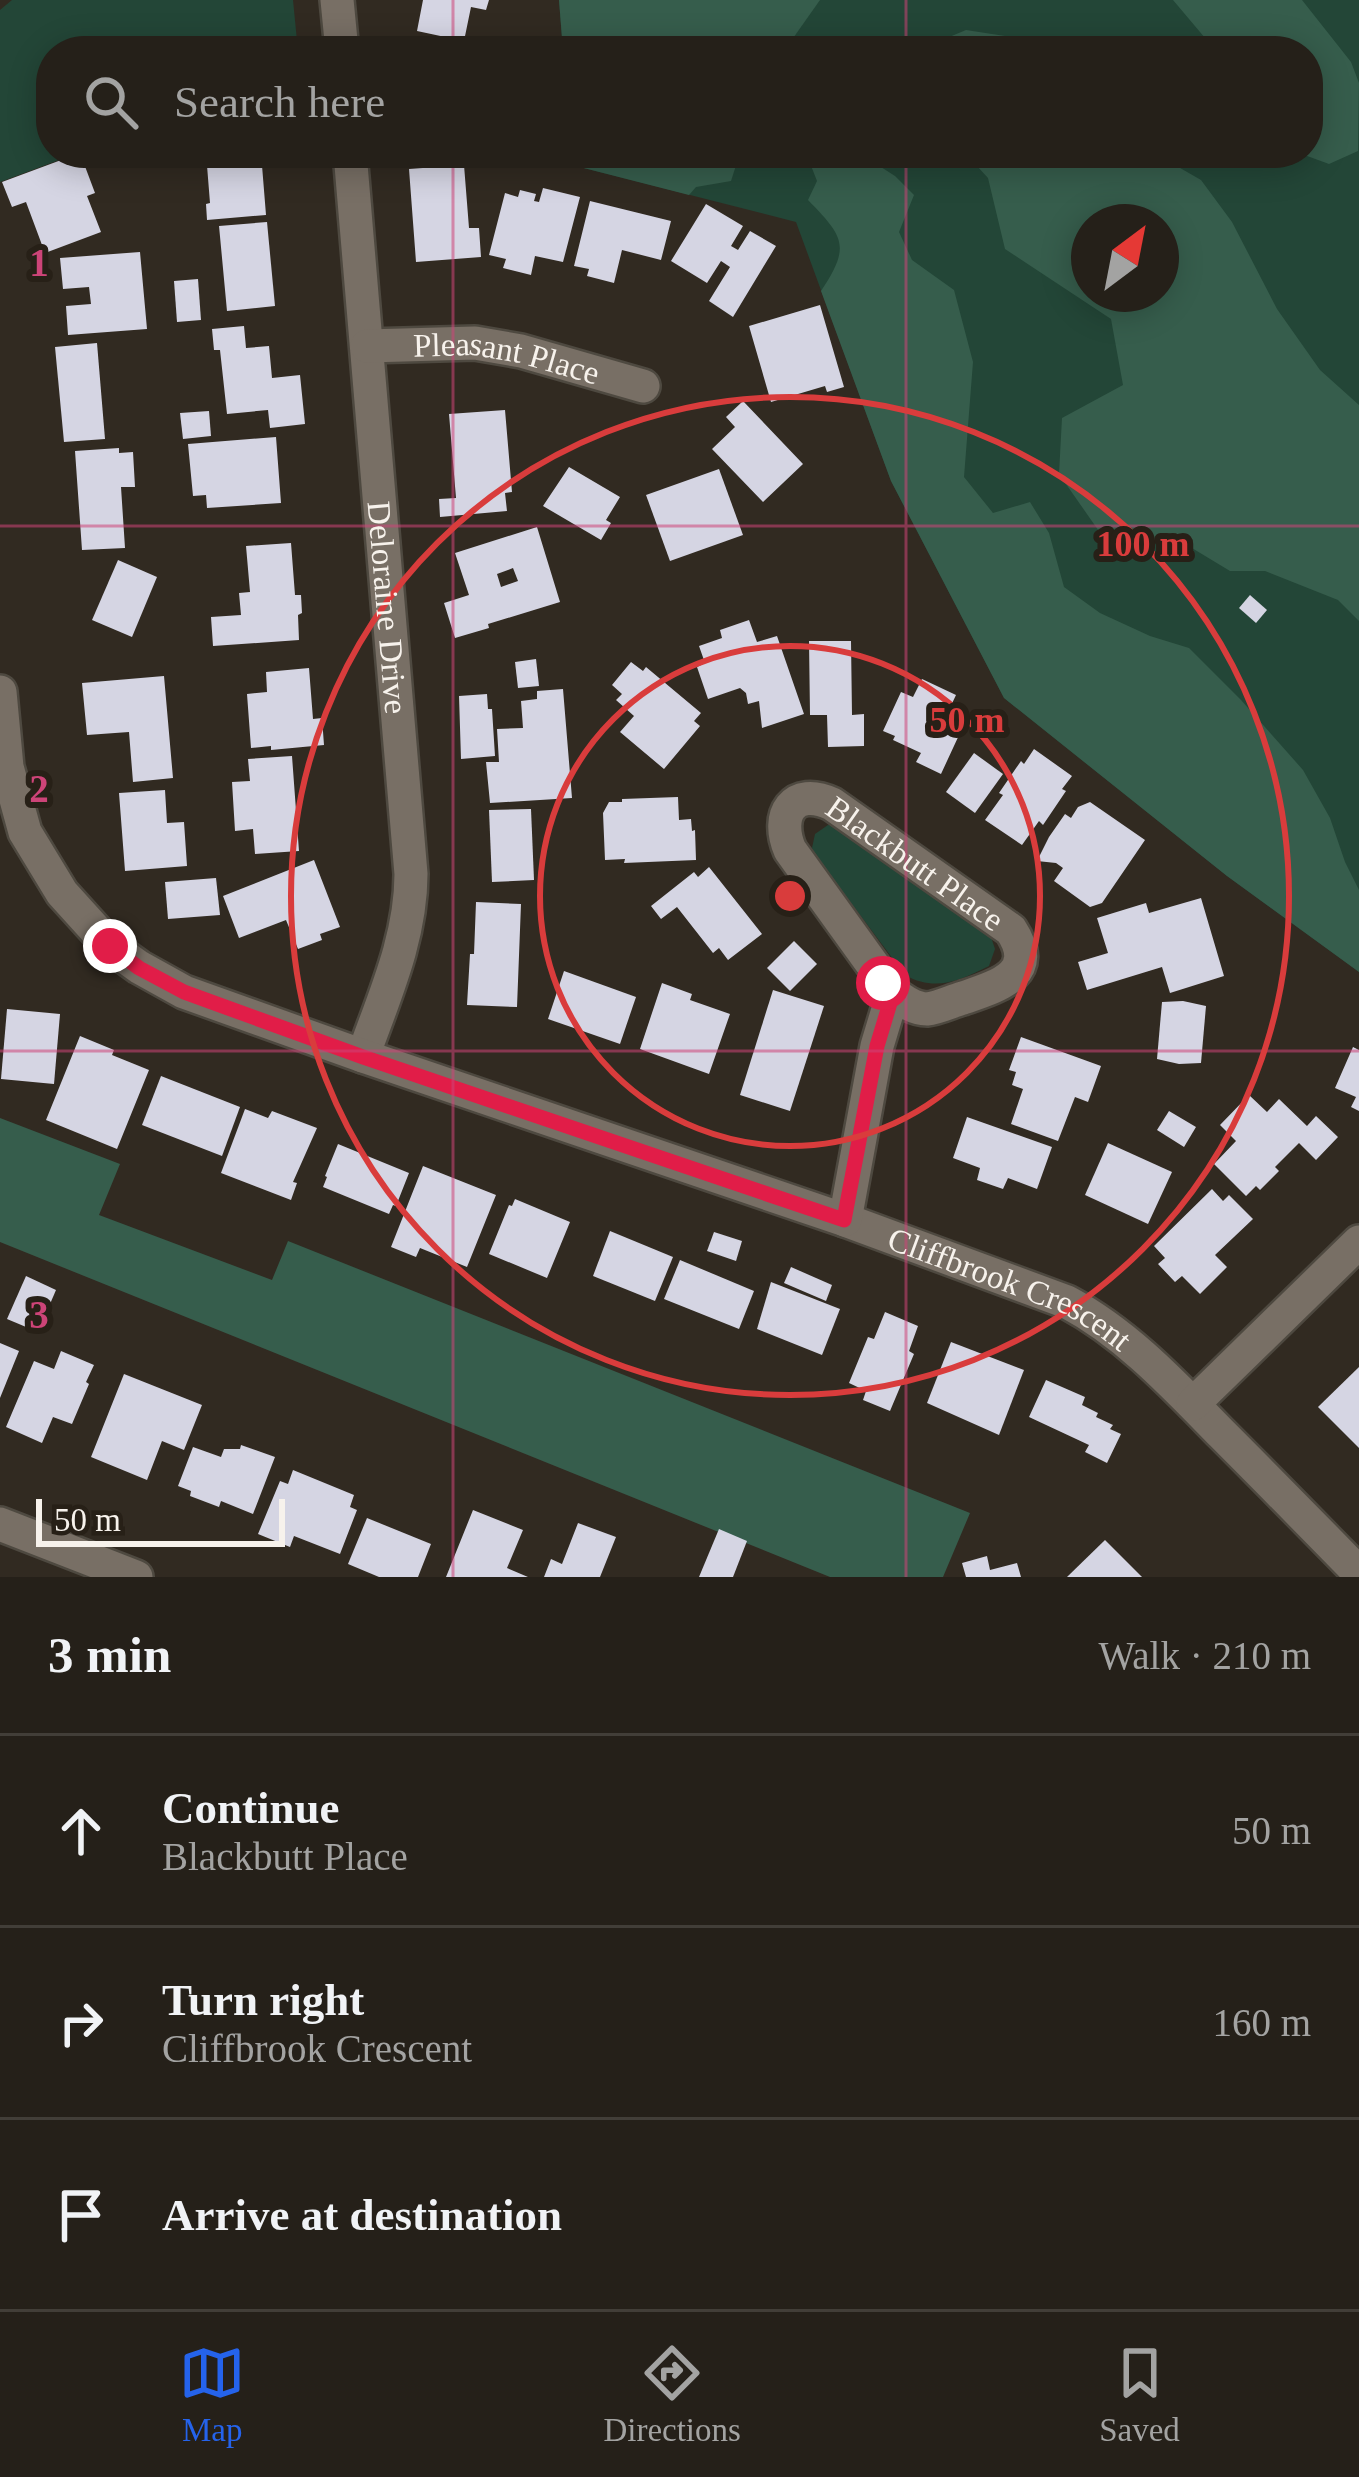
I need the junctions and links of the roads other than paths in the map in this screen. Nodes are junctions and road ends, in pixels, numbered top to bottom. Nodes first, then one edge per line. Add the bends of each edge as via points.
1 (337, 0) edge
2 (340, 36) edge
3 (351, 168) edge
4 (367, 346) junction
5 (643, 386) dead end
6 (0, 692) edge
7 (893, 993) junction
8 (363, 1057) junction
9 (844, 1220) junction
10 (1359, 1242) edge
11 (1192, 1404) junction
12 (0, 1524) edge
13 (1359, 1573) edge
14 (136, 1577) edge

1 - 2 street
3 - 4 street, Deloraine Drive
4 - 5 street, Pleasant Place via 476,343
4 - 8 street, Deloraine Drive via 411,892 403,946
6 - 8 street, Cliffbrook Crescent via 7,767 25,832 87,924 139,968 184,992
7 - 7 street, Blackbutt Place via 790,850 783,823 800,800 832,804 1018,941 1018,967 996,987 929,1009
7 - 9 street
8 - 9 street, Cliffbrook Crescent
9 - 11 street, Cliffbrook Crescent via 1067,1302 1122,1337
10 - 11 street
11 - 13 street, Cliffbrook Crescent
12 - 14 street

